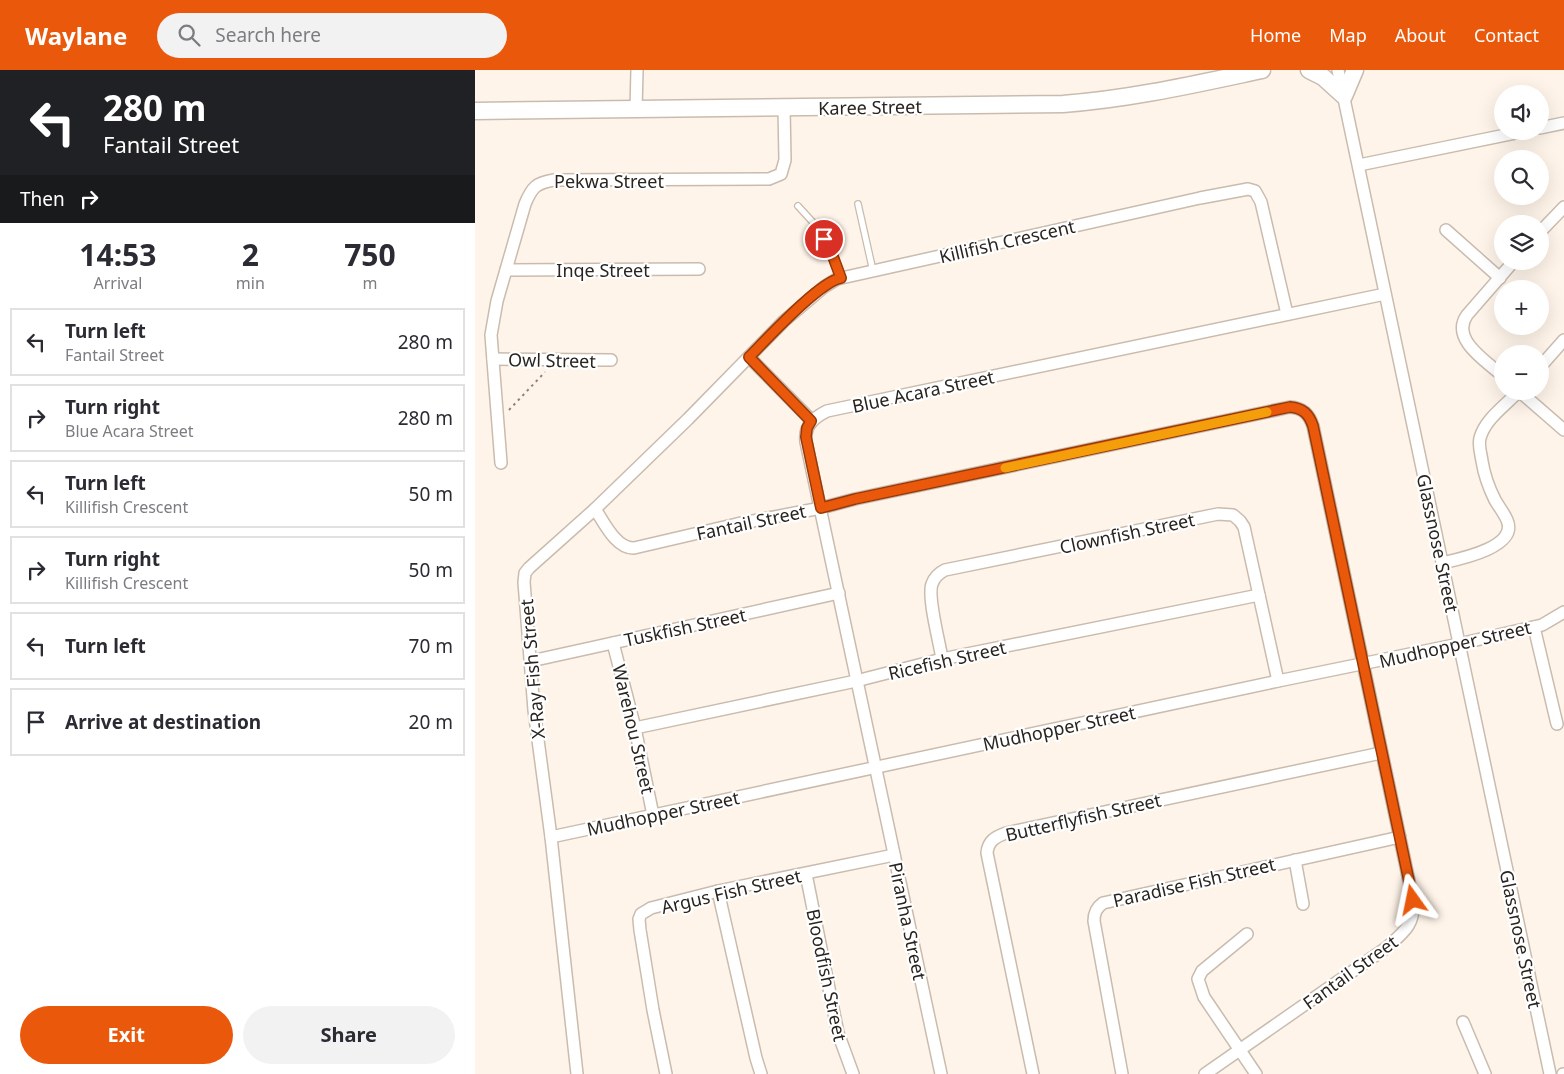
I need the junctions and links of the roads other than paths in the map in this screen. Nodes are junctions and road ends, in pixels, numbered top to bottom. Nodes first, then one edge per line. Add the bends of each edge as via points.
1 (637, 70) edge
2 (1262, 70) edge
3 (1309, 70) edge
4 (1339, 70) edge
5 (1355, 70) edge
6 (1344, 96) junction
7 (784, 108) junction
8 (477, 109) edge
9 (636, 110) junction
10 (1564, 123) edge
11 (1549, 126) edge
12 (1494, 137) edge
13 (1359, 165) junction
14 (858, 204) dead end
15 (798, 206) dead end
16 (1564, 207) edge
17 (1549, 223) edge
18 (1446, 230) dead end
19 (699, 269) dead end
20 (506, 270) junction
21 (1507, 270) edge
22 (873, 271) junction
23 (841, 278) junction
24 (1500, 278) junction
25 (1385, 294) junction
26 (1287, 314) junction
27 (1564, 340) edge
28 (749, 357) junction
29 (1549, 357) edge
30 (493, 359) junction
31 (611, 360) dead end
32 (1494, 368) edge
33 (1511, 400) edge
34 (1529, 400) edge
35 (811, 421) junction
36 (1564, 430) edge
37 (501, 463) dead end
38 (821, 508) junction
39 (595, 509) junction
40 (1442, 563) junction
41 (839, 593) junction
42 (1259, 595) junction
43 (1564, 612) edge
44 (1534, 627) junction
45 (613, 643) junction
46 (1459, 644) junction
47 (943, 660) junction
48 (531, 661) junction
49 (1364, 665) junction
50 (856, 681) junction
51 (1278, 681) junction
52 (1557, 724) dead end
53 (635, 728) junction
54 (1381, 753) junction
55 (876, 768) junction
56 (653, 815) junction
57 (551, 837) junction
58 (1400, 837) junction
59 (894, 855) junction
60 (1295, 860) junction
61 (806, 874) junction
62 (718, 892) junction
63 (1303, 904) dead end
64 (1247, 934) dead end
65 (1463, 1022) dead end
66 (1239, 1050) junction
67 (577, 1074) edge
68 (666, 1074) edge
69 (761, 1074) edge
70 (853, 1074) edge
71 (941, 1074) edge
72 (1033, 1074) edge
73 (1122, 1074) edge
74 (1205, 1074) edge
75 (1256, 1074) edge
76 (1485, 1074) edge
77 (1550, 1074) edge

1 - 9 street
2 - 7 street, Karee Street via 1095,102
3 - 6 street via 1323,76
4 - 6 street, Glassnose Street
5 - 6 street
6 - 13 street, Glassnose Street
7 - 9 street, Karee Street
7 - 20 street, Pekwa Street via 785,160 781,174 769,179 554,180 540,183 525,204
8 - 9 street, Karee Street
10 - 11 street
12 - 13 street
13 - 25 street, Glassnose Street
14 - 22 lane
15 - 23 lane via 820,230
16 - 17 street
18 - 24 street
19 - 20 street, Inqe Street
20 - 30 street, Pekwa Street via 493,316
21 - 24 street
22 - 23 street, Killifish Crescent
22 - 26 street, Killifish Crescent via 1248,189 1255,191 1261,202
23 - 28 street, Killifish Crescent via 829,283 790,316
24 - 32 street via 1467,315 1461,329 1467,342
25 - 26 street, Blue Acara Street
25 - 40 street, Glassnose Street
26 - 35 street, Blue Acara Street via 827,411
27 - 29 street
28 - 35 street
28 - 39 street, X-Ray Fish Street
30 - 31 street, Owl Street
30 - 37 street, Pekwa Street
33 - 40 street via 1486,426 1479,442 1489,487 1509,530 1501,542 1485,550
34 - 36 street
35 - 38 street via 806,437
38 - 39 street, Fantail Street via 630,548 613,535
38 - 41 street
38 - 49 street, Fantail Street via 1297,408 1307,414 1313,426
39 - 48 street, X-Ray Fish Street via 525,573
40 - 46 street, Glassnose Street
41 - 45 street, Tuskfish Street
41 - 50 street
42 - 47 street, Ricefish Street
42 - 47 street, Clownfish Street via 1244,527 1238,518 1230,514 950,569 941,572 932,584 930,596
42 - 51 street, Clownfish Street
43 - 44 street, Mudhopper Street
44 - 46 street, Mudhopper Street
44 - 52 street
45 - 48 street, Tuskfish Street
45 - 53 street, Warehou Street
46 - 49 street, Mudhopper Street
46 - 77 street, Glassnose Street
47 - 50 street, Ricefish Street
48 - 57 street, X-Ray Fish Street via 535,719
49 - 51 street, Mudhopper Street
49 - 54 street, Fantail Street
50 - 53 street, Ricefish Street
50 - 55 street
51 - 55 street, Mudhopper Street
53 - 56 street, Warehou Street
54 - 58 street, Fantail Street
54 - 72 street, Butterflyfish Street via 1006,833 991,840 987,853
55 - 56 street, Mudhopper Street
55 - 59 street, Piranha Street
56 - 57 street, Mudhopper Street
57 - 67 street, X-Ray Fish Street
58 - 60 street, Paradise Fish Street
58 - 66 street, Fantail Street via 1413,900 1413,916 1407,928 1386,948
59 - 61 street, Argus Fish Street
59 - 71 street, Piranha Street
60 - 63 street
60 - 73 street, Paradise Fish Street via 1099,906 1094,921
61 - 62 street, Argus Fish Street
61 - 70 street, Bloodfish Street via 838,1033
62 - 68 street, Argus Fish Street via 645,910 639,919
62 - 69 street
64 - 66 street via 1202,971 1198,979 1204,997
65 - 76 street
66 - 74 street, Fantail Street
66 - 75 street

